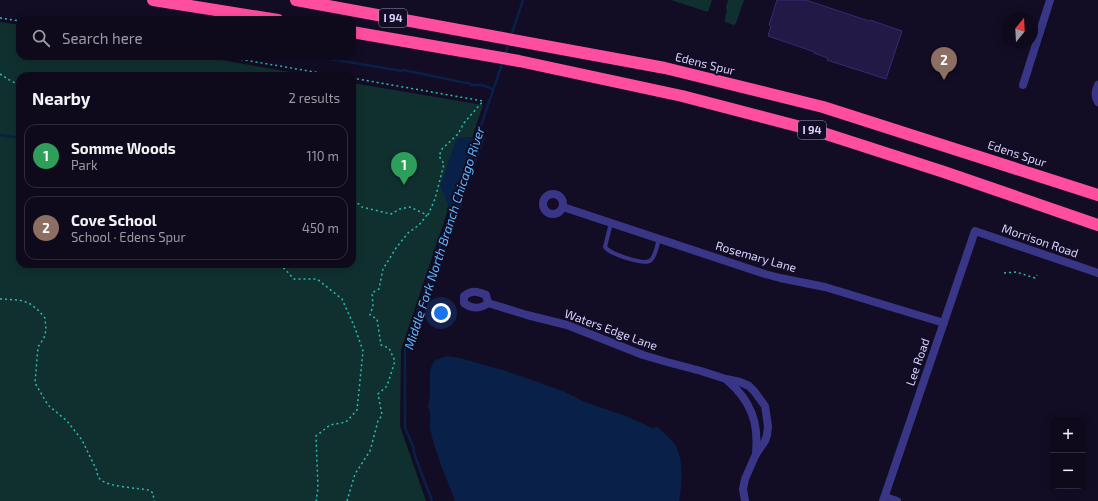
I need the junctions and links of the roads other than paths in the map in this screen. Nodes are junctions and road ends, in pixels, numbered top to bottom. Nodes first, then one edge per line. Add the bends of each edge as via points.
1 (153, 0) edge
2 (296, 0) edge
3 (1050, 0) edge
4 (253, 16) edge
5 (356, 33) edge
6 (1023, 85) dead end
7 (1098, 85) edge
8 (1098, 102) edge
9 (1098, 195) edge
10 (563, 207) dead end
11 (611, 223) junction
12 (1098, 225) edge
13 (975, 231) joint
14 (659, 239) junction
15 (1098, 273) edge
16 (488, 303) dead end
17 (944, 323) junction
18 (726, 379) junction
19 (756, 454) junction
20 (884, 499) edge
21 (745, 501) edge
22 (897, 501) edge

1 - 4 highway
2 - 9 highway, Edens Spur / I 94 via 665,68 823,107
3 - 6 street
5 - 12 highway, I 94 via 519,61 682,96 820,132
7 - 8 street via 1095,94
10 - 11 street, Rosemary Lane
11 - 14 street, Rosemary Lane
11 - 14 lane via 605,247 617,255 648,262 654,256
13 - 15 street, Morrison Road
13 - 17 street, Lee Road
14 - 17 street, Rosemary Lane via 765,274 825,287
16 - 18 street, Waters Edge Lane via 527,316 568,325 643,355
17 - 20 street, Lee Road
18 - 19 street, Waters Edge Lane via 750,407 756,429
18 - 19 street, Waters Edge Lane via 749,386 765,406 768,418 767,435
19 - 21 street, Waters Edge Lane via 745,479
20 - 22 street

